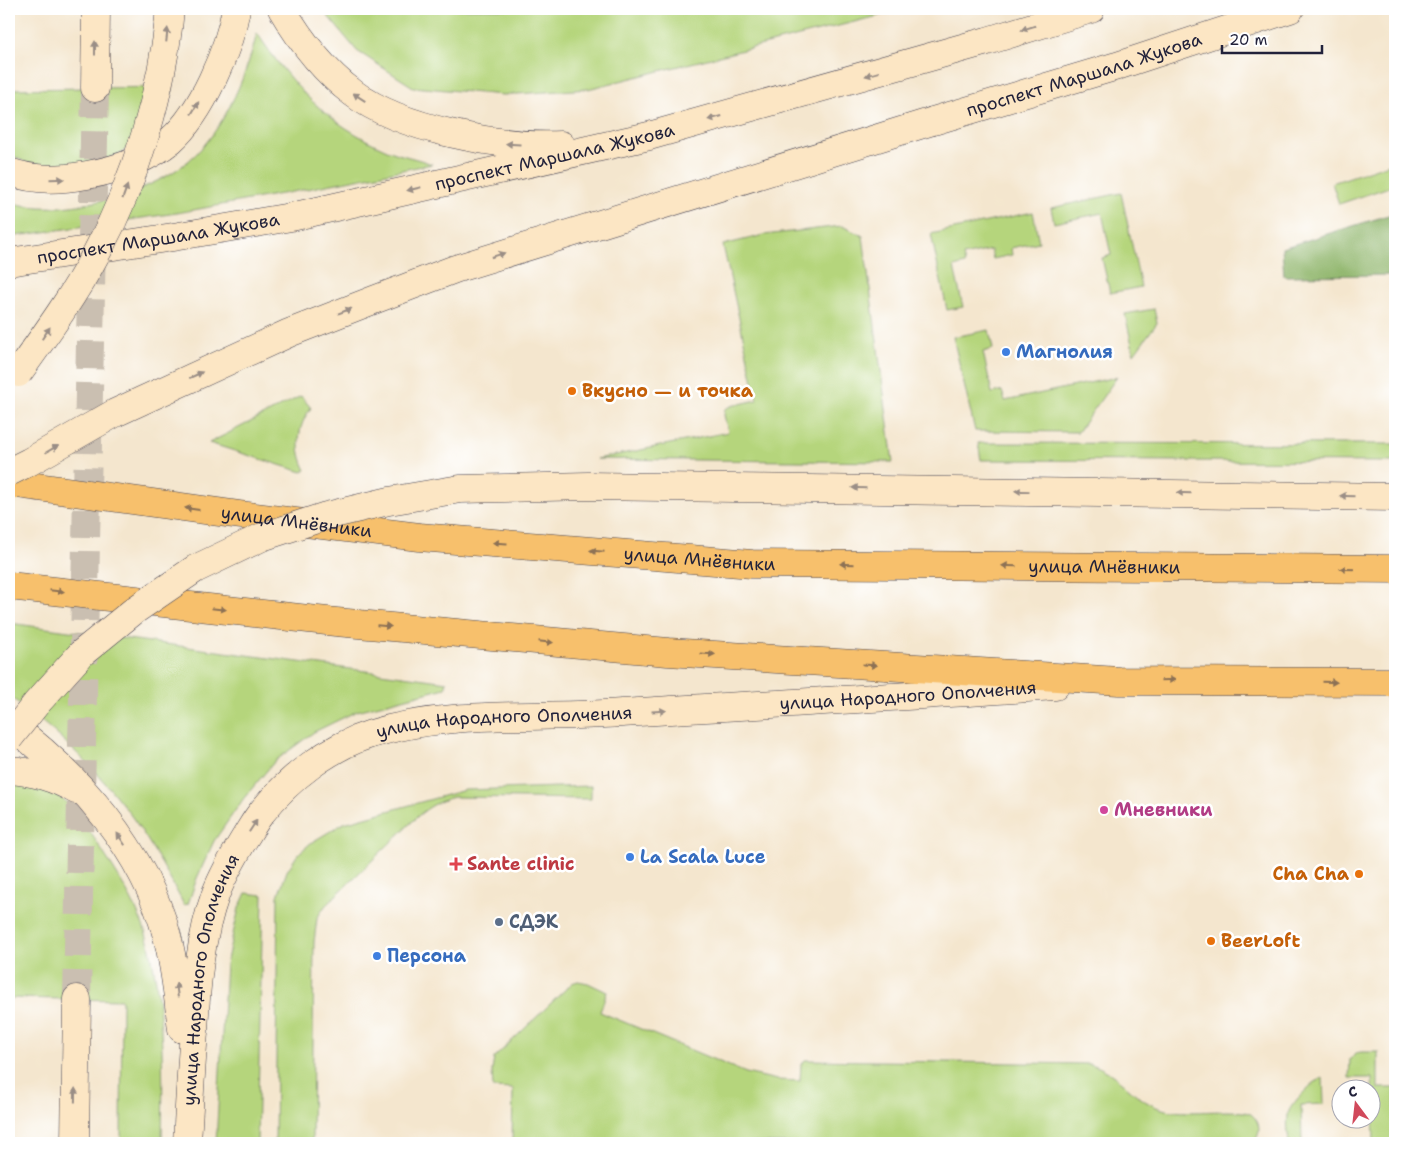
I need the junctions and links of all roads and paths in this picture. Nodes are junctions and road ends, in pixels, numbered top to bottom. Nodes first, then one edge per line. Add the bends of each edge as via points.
1 (96, 9) edge
2 (170, 9) edge
3 (236, 9) edge
4 (282, 9) edge
5 (1091, 9) edge
6 (1290, 9) edge
7 (95, 88) tunnel mouth
8 (649, 136) junction
9 (9, 172) edge
10 (9, 262) edge
11 (9, 385) edge
12 (9, 472) edge
13 (9, 483) edge
14 (1395, 497) edge
15 (1395, 569) edge
16 (9, 586) edge
17 (1119, 681) junction
18 (1395, 682) edge
19 (9, 724) edge
20 (9, 738) edge
21 (9, 770) edge
22 (99, 808) junction
23 (76, 999) tunnel mouth
24 (75, 1143) edge
25 (187, 1143) edge

7 -> 1 main road
11 -> 2 main road, bridge via 71,296 118,211 146,130 167,42
9 -> 3 main road via 44,179 99,173 136,161 166,143 187,122 210,82 227,42
8 -> 4 main road via 546,146 504,143 402,119 353,93 333,75 301,38
5 -> 8 main road, проспект Маршала Жукова via 968,47
12 -> 6 main road, проспект Маршала Жукова, bridge via 115,413 289,333 455,269 1117,66
8 -> 10 main road, проспект Маршала Жукова via 291,217
15 -> 13 main road, улица Мнёвники via 752,564 419,537 240,516
14 -> 20 main road, bridge via 597,486 460,489 389,501 326,516 262,537 195,569 135,610 82,653
16 -> 17 main road via 558,643
17 -> 18 main road
25 -> 17 main road, улица Народного Ополчения via 199,971 205,931 216,893 236,852 262,812 293,780 328,754 367,735 412,723 460,717 606,714
19 - 22 main road via 60,766
21 - 22 main road via 33,772 62,782 82,792
25 -> 22 main road via 182,1033 167,934 129,851
24 -> 23 main road

